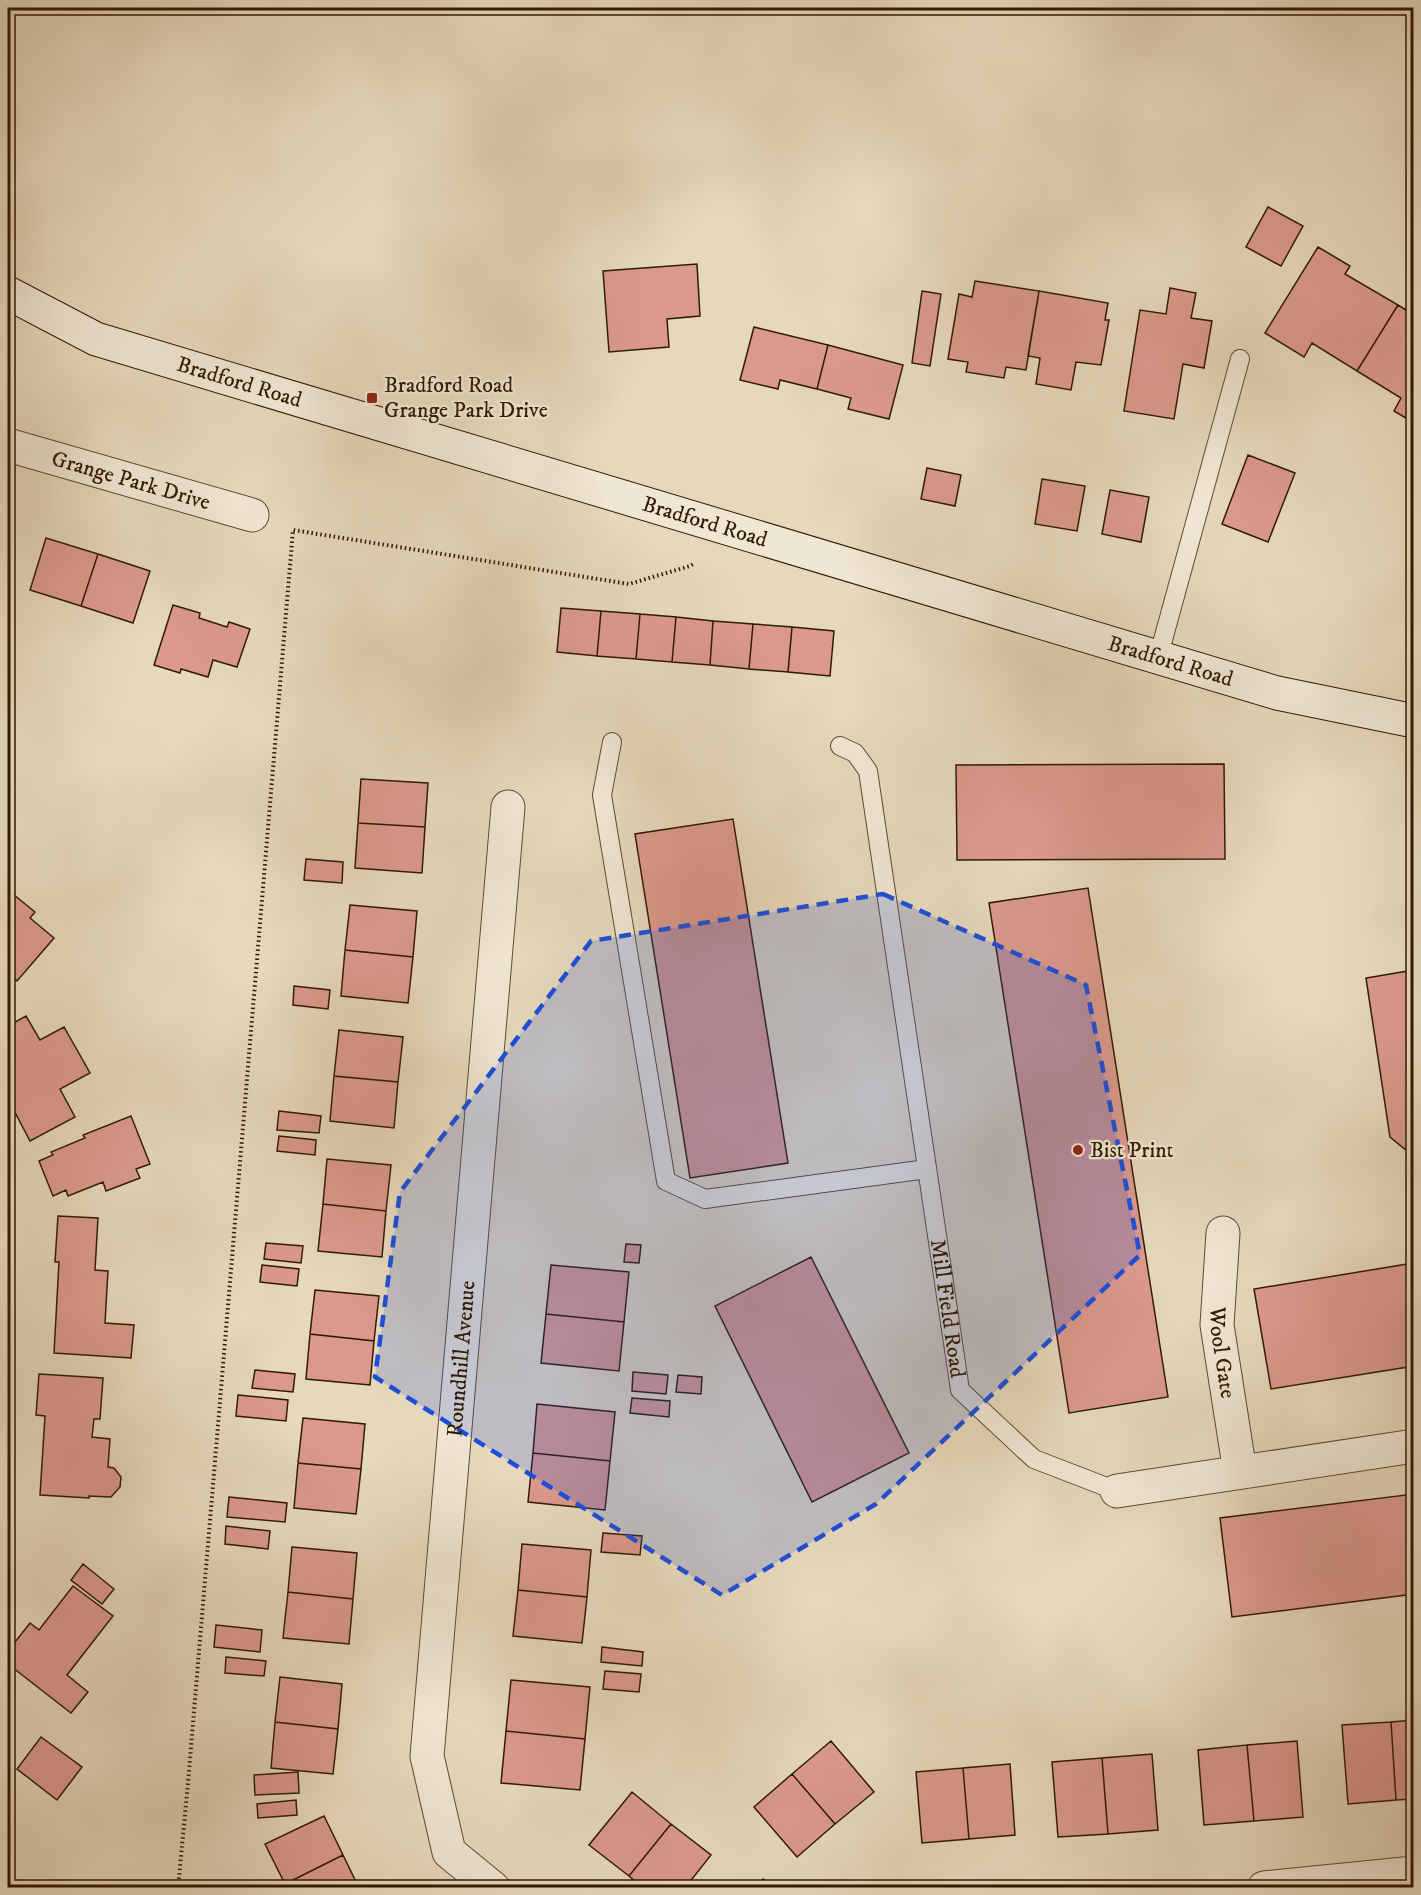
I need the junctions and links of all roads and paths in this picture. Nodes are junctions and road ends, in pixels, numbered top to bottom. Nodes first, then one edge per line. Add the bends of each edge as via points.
1 (8, 293) edge
2 (1240, 359) dead end
3 (8, 444) edge
4 (252, 515) dead end
5 (742, 533) junction
6 (1158, 658) junction
7 (1413, 721) edge
8 (612, 742) dead end
9 (840, 746) dead end
10 (508, 807) dead end
11 (927, 1169) junction
12 (1223, 1233) dead end
13 (1413, 1446) edge
14 (1240, 1472) junction
15 (1117, 1491) joint
16 (1413, 1873) edge
17 (178, 1887) edge
18 (493, 1887) edge
19 (1263, 1887) edge

1 - 5 street, Bradford Road via 96,339
2 - 6 lane
3 - 4 street, Grange Park Drive
5 - 6 street, Bradford Road
5 - 17 path via 690,566 629,584 293,530
6 - 7 street, Bradford Road via 1277,693
8 - 11 lane via 602,795 666,1181 705,1199
9 - 11 lane, Mill Field Road via 855,753 868,771
10 - 18 street, Roundhill Avenue via 427,1755 449,1851
11 - 15 lane, Mill Field Road via 960,1390 1034,1459
12 - 14 street, Wool Gate via 1216,1325
13 - 14 street, Mill Field Road
14 - 15 street, Mill Field Road
16 - 19 street

